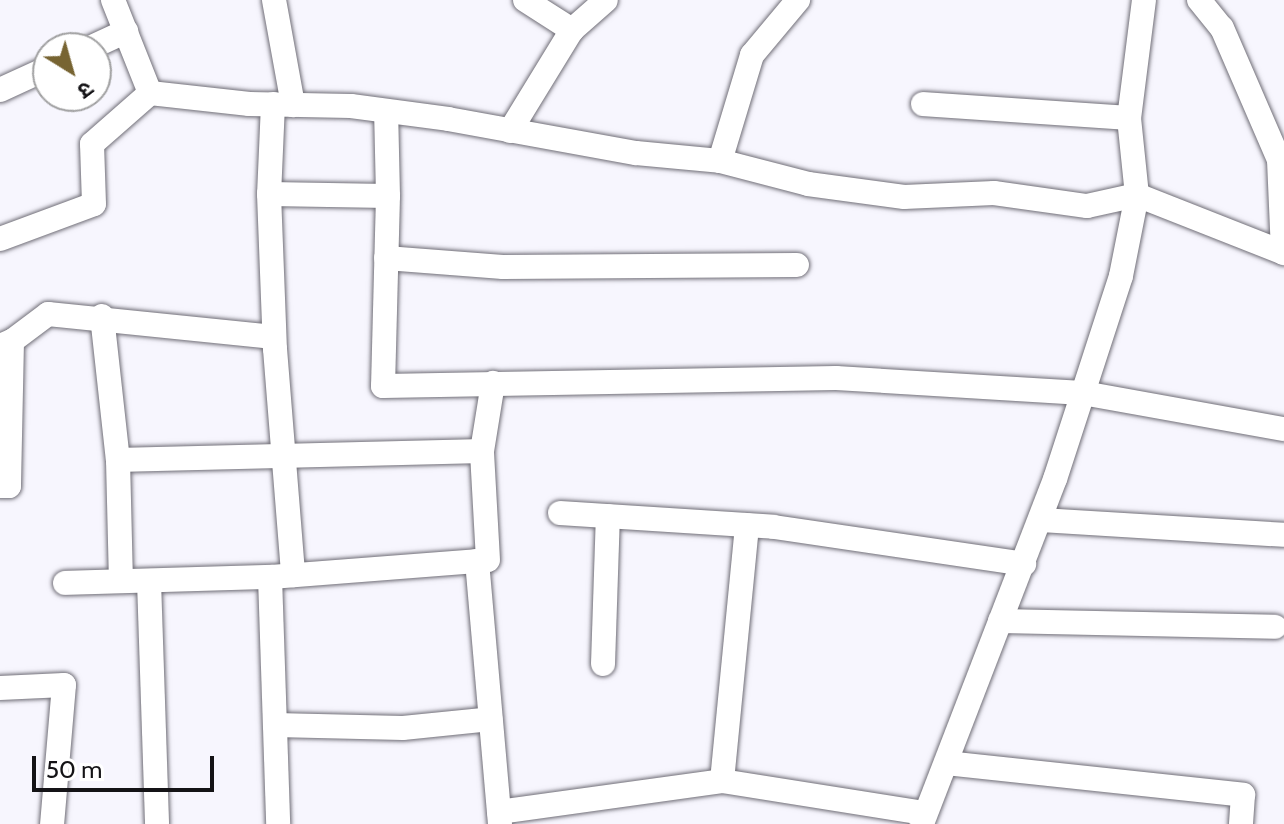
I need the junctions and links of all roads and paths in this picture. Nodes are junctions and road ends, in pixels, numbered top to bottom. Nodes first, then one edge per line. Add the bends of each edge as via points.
1 (274, 0) edge
2 (525, 0) edge
3 (606, 0) edge
4 (798, 0) edge
5 (1199, 0) edge
6 (1149, 3) edge
7 (123, 11) edge
8 (572, 30) junction
9 (104, 32) edge
10 (32, 75) edge
11 (0, 90) edge
12 (150, 93) junction
13 (283, 104) junction
14 (923, 104) dead end
15 (386, 111) junction
16 (1129, 118) junction
17 (510, 131) junction
18 (720, 161) junction
19 (269, 194) junction
20 (1137, 195) junction
21 (388, 196) junction
22 (0, 239) edge
23 (1283, 253) edge
24 (386, 258) junction
25 (797, 265) dead end
26 (102, 316) junction
27 (274, 337) junction
28 (6, 344) edge
29 (493, 383) junction
30 (1083, 393) junction
31 (1284, 429) edge
32 (482, 451) junction
33 (280, 454) junction
34 (118, 460) junction
35 (0, 486) edge
36 (560, 513) dead end
37 (608, 516) junction
38 (1041, 520) junction
39 (747, 525) junction
40 (1284, 535) edge
41 (488, 560) dead end
42 (1024, 564) junction
43 (282, 576) junction
44 (121, 581) junction
45 (149, 581) junction
46 (65, 583) dead end
47 (1000, 621) junction
48 (1275, 627) dead end
49 (603, 664) dead end
50 (0, 688) edge
51 (491, 719) junction
52 (275, 725) junction
53 (946, 763) junction
54 (722, 781) junction
55 (500, 818) edge
56 (923, 818) edge
57 (52, 824) edge
58 (157, 824) edge
59 (278, 824) edge
60 (1241, 824) edge

1 - 13 street
2 - 8 street
3 - 8 street
4 - 18 street via 752,55
5 - 23 street via 1222,28 1279,160
6 - 16 street
7 - 9 street
7 - 12 street
8 - 17 street
10 - 11 street
12 - 13 street
12 - 22 street via 92,144 94,204
13 - 15 street
13 - 19 street
14 - 16 street
15 - 17 street
15 - 21 street
16 - 20 street
17 - 18 street
18 - 20 street via 808,184 904,197 994,193 1087,206
19 - 21 street
19 - 27 street
20 - 23 street
20 - 30 street via 1121,276
21 - 24 street
24 - 25 street via 503,267
24 - 29 street via 383,386
26 - 27 street
26 - 28 street via 48,314
26 - 34 street
27 - 33 street
28 - 35 street via 9,486
29 - 30 street via 836,378
29 - 32 street
30 - 31 street
30 - 38 street
32 - 33 street
32 - 41 street
33 - 34 street
33 - 43 street
34 - 44 street
36 - 37 street
37 - 39 street
37 - 49 street
38 - 40 street
38 - 42 street
39 - 42 street
39 - 54 street
42 - 47 street
43 - 45 street
43 - 51 street via 477,561
43 - 52 street
44 - 45 street
44 - 46 street
45 - 58 street
47 - 48 street
47 - 53 street
50 - 57 street via 64,685
51 - 52 street via 403,728
51 - 55 street
52 - 59 street
53 - 56 street
53 - 60 street via 1243,795
54 - 55 street
54 - 56 street

